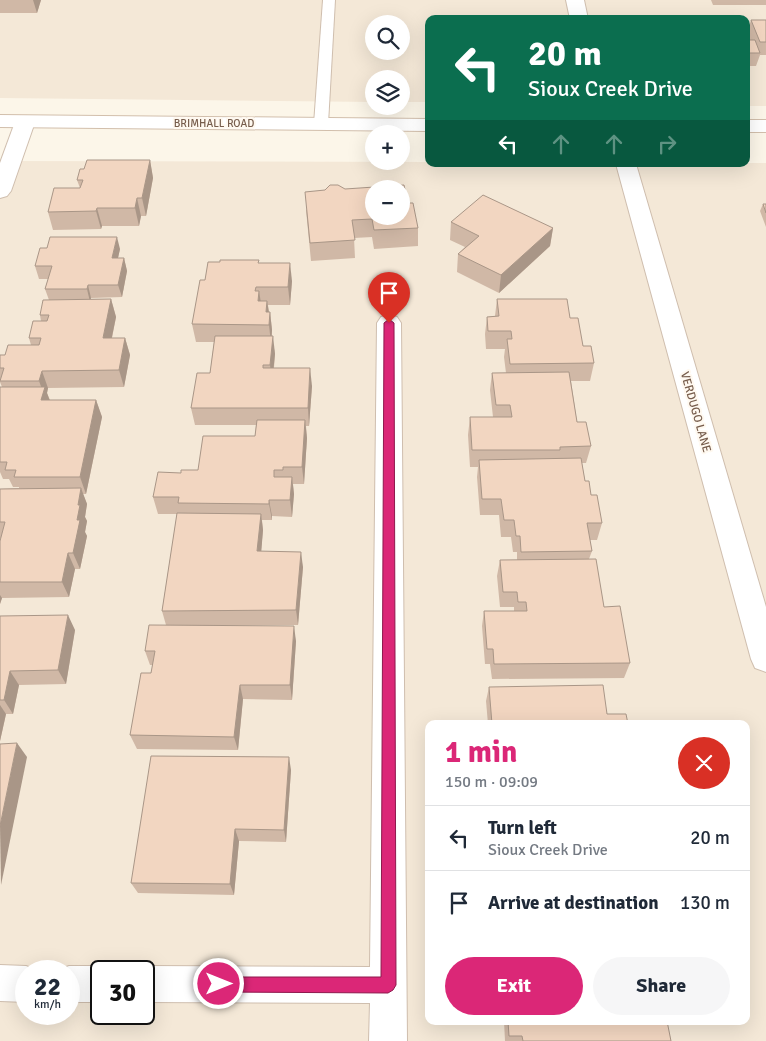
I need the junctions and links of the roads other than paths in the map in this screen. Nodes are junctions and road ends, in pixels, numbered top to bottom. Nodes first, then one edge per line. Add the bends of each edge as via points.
1 (329, 0) edge
2 (575, 0) edge
3 (578, 15) edge
4 (0, 122) edge
5 (25, 122) junction
6 (321, 124) junction
7 (425, 125) edge
8 (750, 126) edge
9 (766, 126) edge
10 (627, 167) edge
11 (0, 191) edge
12 (389, 323) dead end
13 (766, 660) edge
14 (0, 984) edge
15 (15, 984) edge
16 (155, 984) edge
17 (388, 985) junction
18 (388, 1041) edge

1 - 6 lane
2 - 3 street
4 - 5 street, BRIMHALL ROAD
5 - 6 street, BRIMHALL ROAD
5 - 11 street
6 - 7 street, BRIMHALL ROAD
8 - 9 street
10 - 13 street, VERDUGO LANE
12 - 17 street
14 - 15 street
16 - 17 street
17 - 18 street

